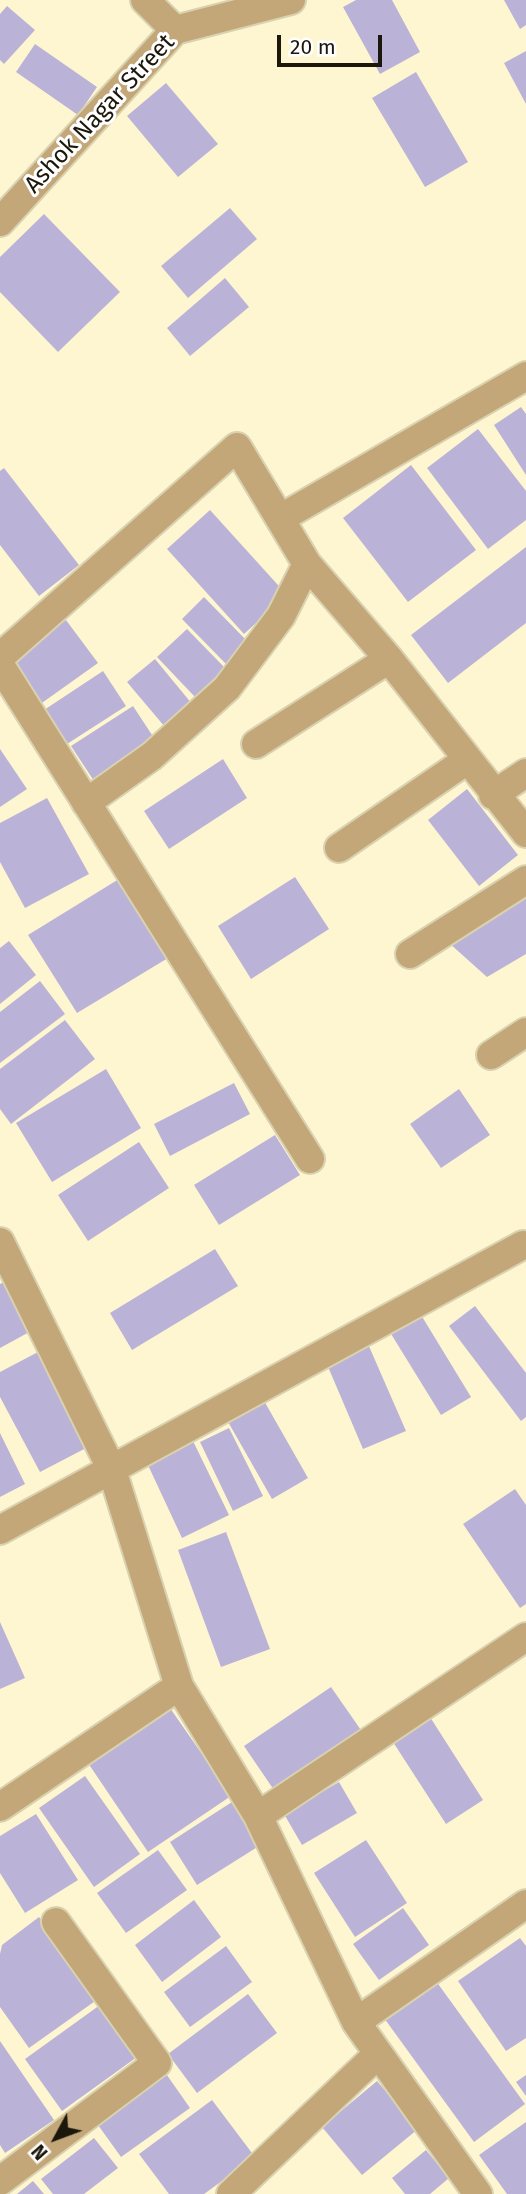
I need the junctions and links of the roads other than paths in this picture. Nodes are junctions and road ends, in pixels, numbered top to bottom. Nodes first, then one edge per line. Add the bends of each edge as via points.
1 (145, 0) edge
2 (291, 0) edge
3 (175, 30) junction
4 (0, 222) edge
5 (526, 376) edge
6 (281, 518) junction
7 (307, 564) junction
8 (0, 657) edge
9 (389, 659) junction
10 (0, 665) edge
11 (256, 744) dead end
12 (467, 760) junction
13 (526, 773) edge
14 (493, 795) junction
15 (86, 803) junction
16 (526, 833) edge
17 (339, 848) dead end
18 (526, 880) edge
19 (410, 954) dead end
20 (526, 1032) edge
21 (491, 1055) dead end
22 (310, 1159) dead end
23 (0, 1242) edge
24 (523, 1245) dead end
25 (112, 1470) junction
26 (0, 1530) edge
27 (526, 1637) edge
28 (179, 1686) junction
29 (0, 1807) edge
30 (258, 1816) junction
31 (526, 1904) edge
32 (56, 1922) dead end
33 (356, 2022) junction
34 (378, 2054) junction
35 (0, 2181) edge
36 (231, 2194) edge
37 (478, 2194) edge

1 - 3 street
2 - 3 street, Ashok Nagar Street
3 - 4 street, Ashok Nagar Street
5 - 6 street
6 - 7 street
6 - 8 street via 237,447
7 - 9 street
7 - 15 street via 281,616 227,688 152,755
9 - 11 street
9 - 12 street
10 - 15 street
12 - 14 street
12 - 17 street
13 - 14 street
14 - 16 street
15 - 22 street
18 - 19 street
20 - 21 street
23 - 25 street
24 - 25 street
25 - 26 street
25 - 28 street
27 - 30 street
28 - 29 street
28 - 30 street
30 - 33 street
31 - 33 street
32 - 35 street via 157,2063
33 - 34 street
34 - 36 street
34 - 37 street

